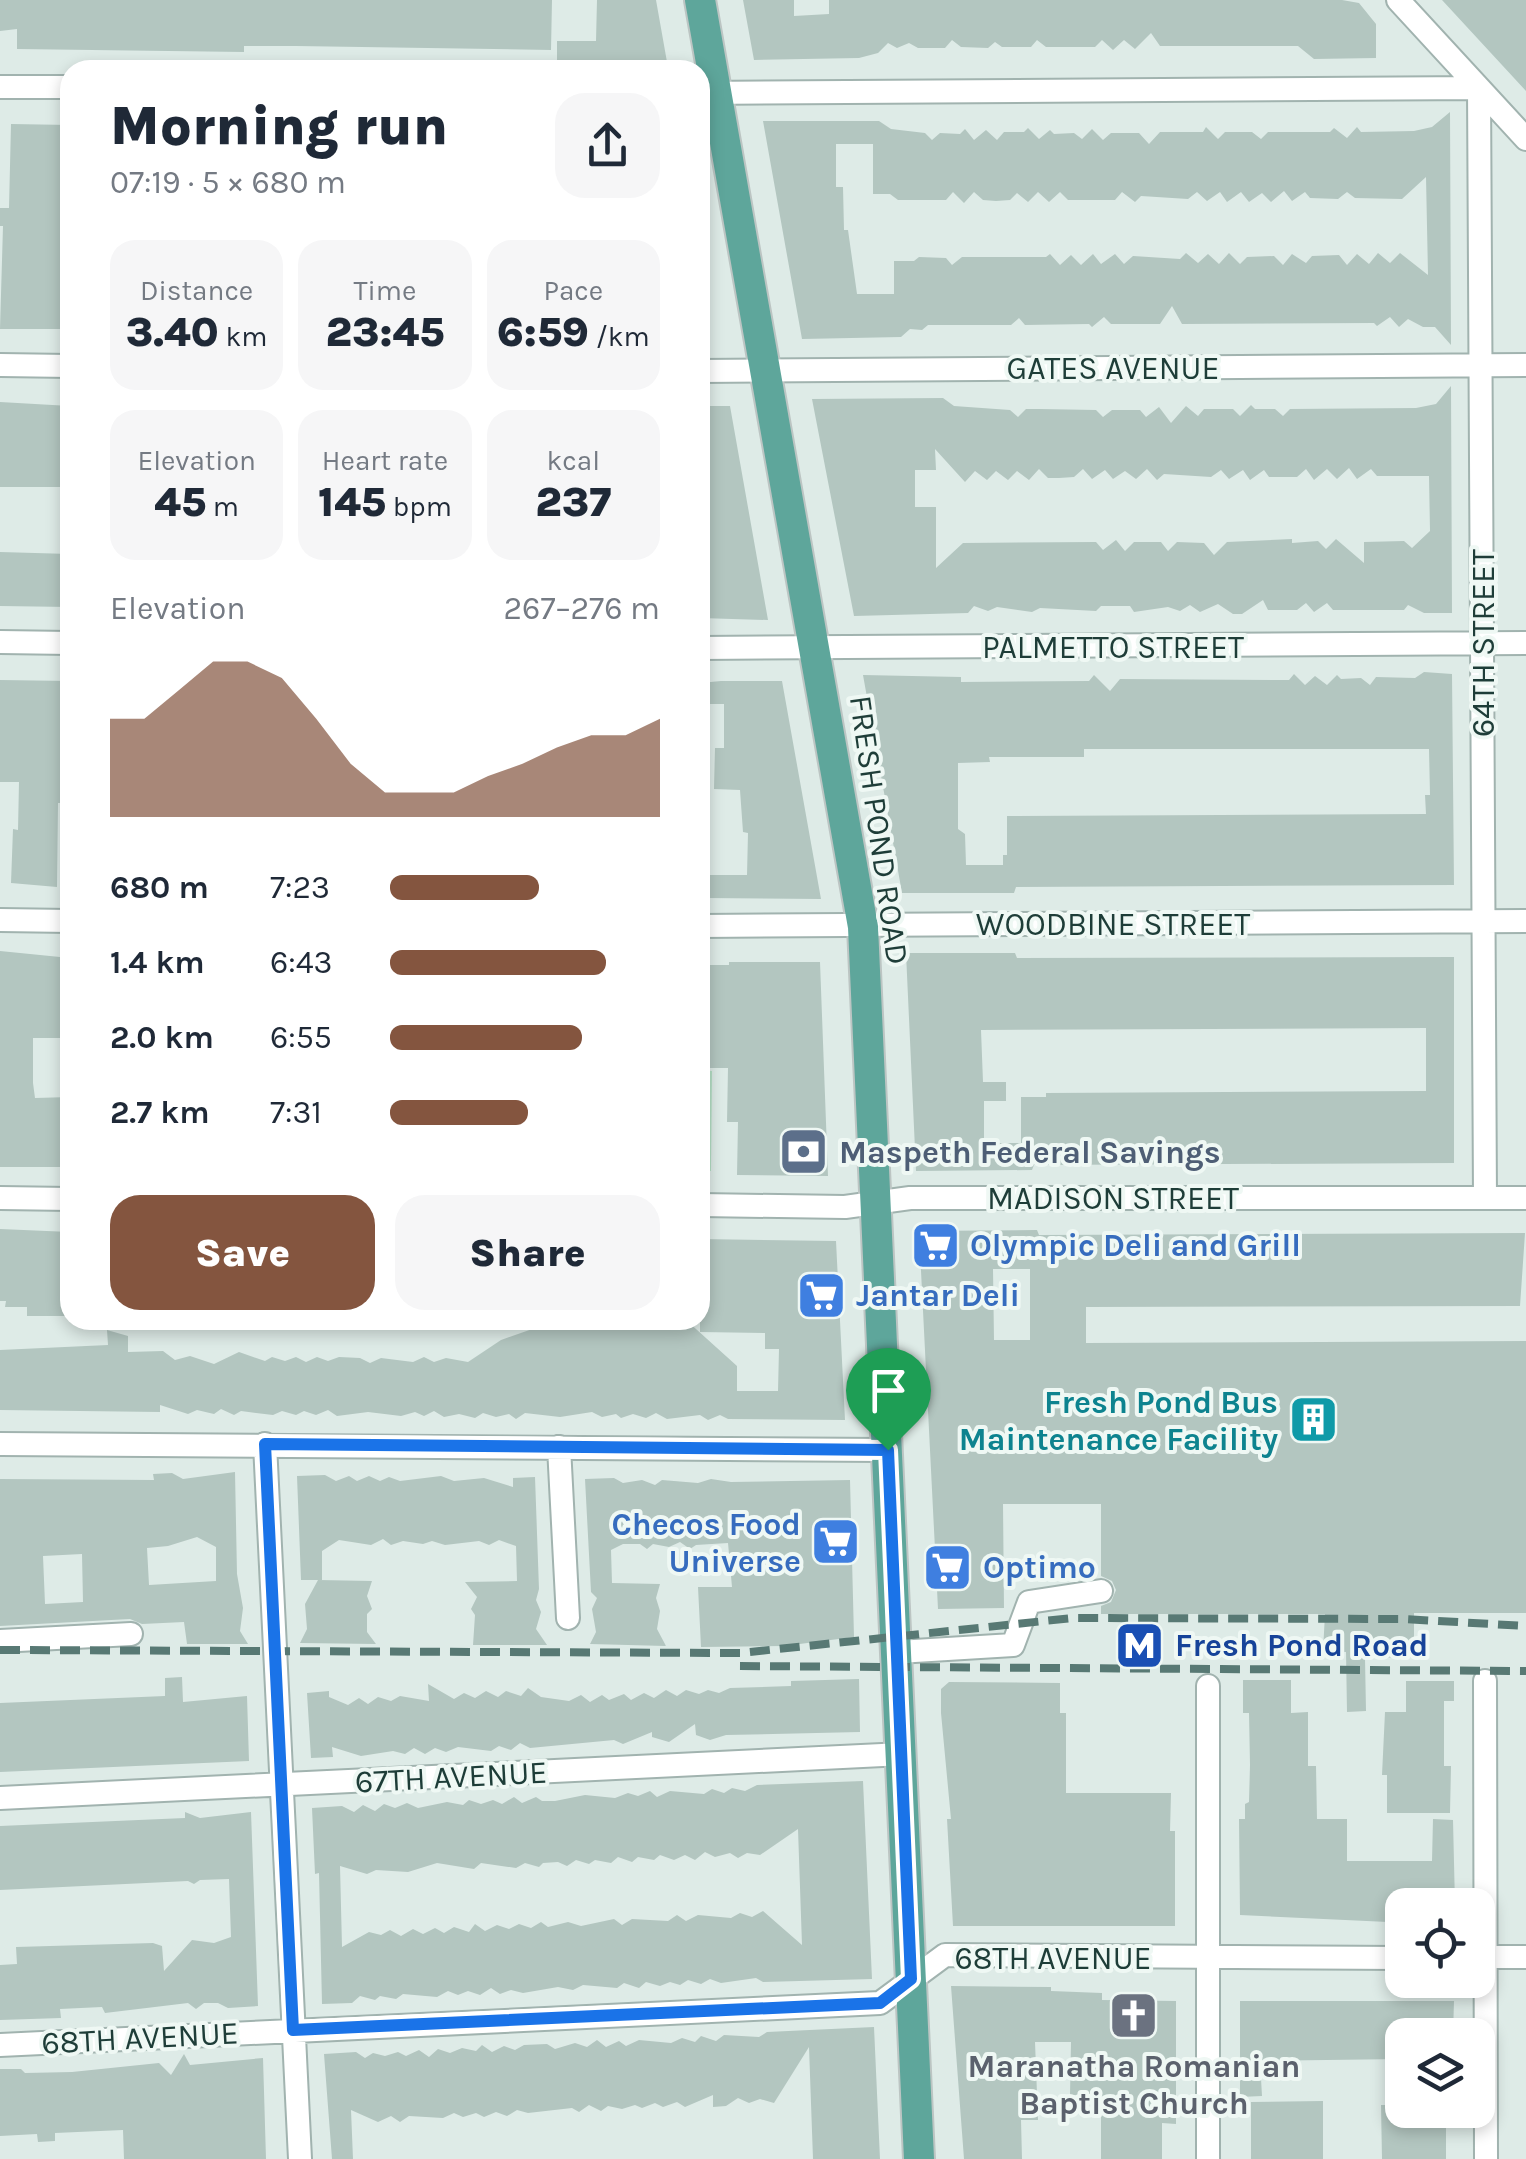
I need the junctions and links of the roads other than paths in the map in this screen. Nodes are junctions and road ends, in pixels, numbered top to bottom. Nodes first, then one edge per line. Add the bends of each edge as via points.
1 (700, 0) edge
2 (1398, 0) edge
3 (705, 60) edge
4 (0, 87) edge
5 (60, 88) edge
6 (1480, 88) junction
7 (710, 93) edge
8 (710, 102) edge
9 (1526, 139) edge
10 (0, 365) edge
11 (1526, 365) edge
12 (60, 366) edge
13 (1482, 366) junction
14 (710, 371) edge
15 (767, 372) junction
16 (0, 642) edge
17 (60, 643) edge
18 (1526, 643) edge
19 (1483, 644) junction
20 (710, 648) edge
21 (817, 649) junction
22 (0, 920) edge
23 (60, 921) edge
24 (1484, 921) junction
25 (1526, 921) edge
26 (710, 926) edge
27 (864, 927) junction
28 (0, 1198) edge
29 (1485, 1198) junction
30 (1526, 1198) edge
31 (60, 1199) edge
32 (876, 1202) junction
33 (710, 1205) edge
34 (0, 1444) edge
35 (265, 1444) junction
36 (558, 1447) junction
37 (888, 1450) junction
38 (1101, 1591) dead end
39 (568, 1618) dead end
40 (132, 1634) dead end
41 (0, 1641) edge
42 (898, 1652) junction
43 (1485, 1682) dead end
44 (1208, 1686) dead end
45 (902, 1754) junction
46 (282, 1785) junction
47 (0, 1798) edge
48 (1483, 1888) edge
49 (1495, 1957) edge
50 (1526, 1957) edge
51 (1208, 1958) junction
52 (1385, 1958) edge
53 (911, 1979) junction
54 (1483, 1998) edge
55 (293, 2030) junction
56 (0, 2044) edge
57 (300, 2159) edge
58 (919, 2159) edge
59 (1208, 2159) edge
60 (1486, 2159) edge

1 - 3 main road, FRESH POND ROAD
2 - 6 street
4 - 5 street
6 - 7 street
6 - 9 street
6 - 13 street, 64TH STREET
8 - 15 main road, FRESH POND ROAD
10 - 12 street
11 - 13 street, GATES AVENUE
13 - 15 street, GATES AVENUE
13 - 19 street, 64TH STREET
14 - 15 street, GATES AVENUE
15 - 21 main road, FRESH POND ROAD
16 - 17 street
18 - 19 street, PALMETTO STREET
19 - 21 street, PALMETTO STREET
19 - 24 street, 64TH STREET
20 - 21 street, PALMETTO STREET
21 - 27 main road, FRESH POND ROAD
22 - 23 street
24 - 25 street, WOODBINE STREET
24 - 27 street, WOODBINE STREET
24 - 29 street, 64TH STREET
26 - 27 street, WOODBINE STREET
27 - 32 main road, FRESH POND ROAD
28 - 31 street
29 - 30 street, MADISON STREET
29 - 32 street, MADISON STREET
32 - 33 street, MADISON STREET
32 - 37 main road, FRESH POND ROAD
34 - 35 street
35 - 36 street
35 - 46 street
36 - 37 street
36 - 39 street
37 - 42 main road, FRESH POND ROAD
38 - 42 street via 1029,1602 1012,1645
40 - 41 street
42 - 45 main road, FRESH POND ROAD
43 - 48 street
44 - 51 street
45 - 46 street, 67TH AVENUE
45 - 53 main road, FRESH POND ROAD
46 - 47 street, 67TH AVENUE
46 - 55 street
49 - 50 street
51 - 52 street, 68TH AVENUE
51 - 53 street, 68TH AVENUE via 944,1955
51 - 59 street
53 - 55 street, 68TH AVENUE via 880,2003
53 - 58 main road, FRESH POND ROAD
54 - 60 street
55 - 56 street, 68TH AVENUE
55 - 57 street

